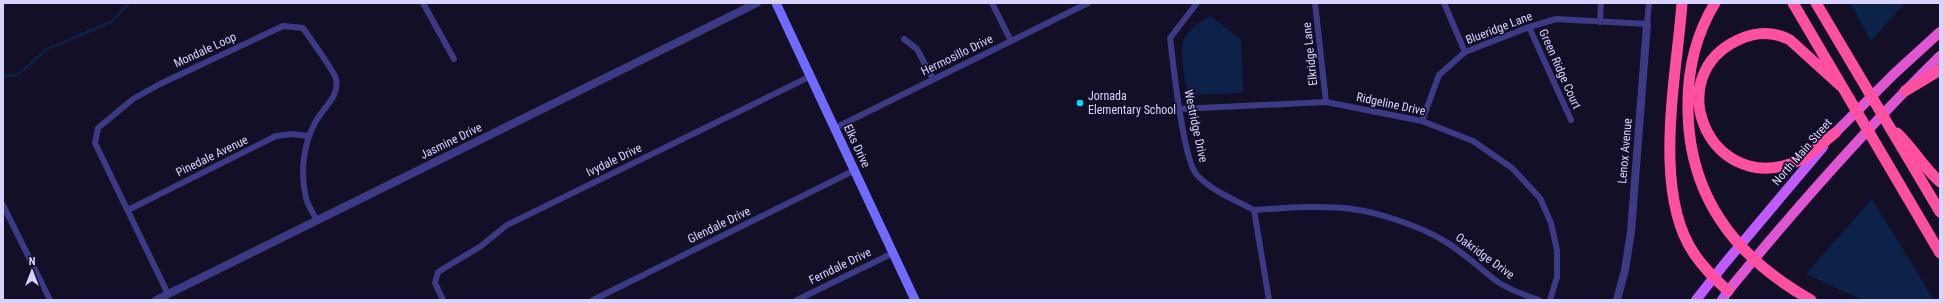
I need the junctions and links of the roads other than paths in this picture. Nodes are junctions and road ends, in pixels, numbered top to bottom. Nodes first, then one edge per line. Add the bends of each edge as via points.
1 (423, 3) edge
2 (757, 3) edge
3 (776, 3) edge
4 (992, 3) edge
5 (1088, 3) edge
6 (1197, 3) edge
7 (1315, 3) edge
8 (1444, 3) edge
9 (1601, 3) edge
10 (1649, 3) edge
11 (1682, 3) edge
12 (1715, 3) edge
13 (1792, 3) edge
14 (1816, 3) edge
15 (1600, 22) junction
16 (1647, 24) junction
17 (1529, 27) junction
18 (1940, 32) edge
19 (904, 40) dead end
20 (1011, 41) junction
21 (1465, 52) junction
22 (1940, 56) edge
23 (454, 59) dead end
24 (1940, 70) edge
25 (810, 76) junction
26 (933, 79) junction
27 (1844, 88) junction
28 (1905, 91) junction
29 (1326, 102) junction
30 (1179, 109) junction
31 (1572, 120) dead end
32 (1422, 121) junction
33 (1887, 124) junction
34 (835, 128) junction
35 (1835, 133) junction
36 (308, 136) junction
37 (855, 170) junction
38 (1940, 182) edge
39 (3, 206) edge
40 (128, 210) junction
41 (1254, 210) junction
42 (1940, 212) edge
43 (317, 220) junction
44 (893, 253) junction
45 (1940, 253) edge
46 (429, 275) dead end
47 (436, 277) junction
48 (1713, 277) junction
49 (1728, 291) junction
50 (168, 294) junction
51 (50, 300) edge
52 (156, 300) edge
53 (443, 300) edge
54 (593, 300) edge
55 (797, 300) edge
56 (915, 300) edge
57 (1269, 300) edge
58 (1539, 300) edge
59 (1550, 300) edge
60 (1617, 300) edge
61 (1696, 300) edge
62 (1722, 300) edge
63 (1811, 300) edge

1 - 23 street
2 - 43 street, Jasmine Drive
3 - 25 main road, Elks Drive
4 - 20 street
5 - 20 street, Hermosillo Drive
6 - 30 street, Westridge Drive via 1170,38
7 - 29 street, Elkridge Lane
8 - 21 street
9 - 15 street
10 - 16 street, Lenox Avenue
11 - 48 highway via 1671,114 1672,188 1683,233 1694,255
12 - 63 highway via 1699,35 1688,80 1688,127 1697,173 1715,215 1745,251 1787,287
13 - 27 highway
14 - 33 highway
15 - 16 street, Blueridge Lane
15 - 17 street, Blueridge Lane via 1556,19
16 - 60 street, Lenox Avenue via 1631,232
17 - 21 street, Blueridge Lane
17 - 31 street, Green Ridge Court
18 - 35 highway, North Main Street
19 - 26 street via 917,49
20 - 26 street, Hermosillo Drive
21 - 32 street, Blueridge Lane via 1439,75
22 - 28 highway
24 - 28 highway
25 - 34 main road, Elks Drive
25 - 47 street, Ivydale Drive via 511,223 481,246 442,268
26 - 34 street, Hermosillo Drive
27 - 35 highway via 1790,40 1767,33 1755,34 1729,44 1710,64 1698,97 1699,112 1709,138 1733,159 1752,167 1791,164 1806,156
27 - 45 highway
28 - 49 highway via 1767,242
29 - 30 street, Ridgeline Drive
29 - 32 street, Ridgeline Drive
30 - 41 street, Westridge Drive via 1195,174
32 - 59 street, Ridgeline Drive via 1473,141 1512,168 1540,198 1551,223 1557,250 1556,277
33 - 38 highway via 1908,142 1919,159
33 - 42 highway
34 - 37 main road, Elks Drive
35 - 48 main road, North Main Street
36 - 40 street, Pinedale Avenue via 276,136
36 - 40 street, Mondale Loop via 336,94 336,79 303,28 283,26 160,84 133,99 98,128 95,144
36 - 43 street, Mondale Loop via 303,174 306,200
37 - 44 main road, Elks Drive
37 - 54 street, Glendale Drive
39 - 51 street
40 - 50 street, Mondale Loop
41 - 57 street
41 - 58 street, Oakridge Drive via 1352,209 1398,221 1441,238 1469,257 1496,281
43 - 50 street, Jasmine Drive
44 - 55 street, Ferndale Drive
44 - 56 main road, Elks Drive
46 - 47 street
47 - 53 street via 436,286
48 - 49 highway
48 - 61 main road, North Main Street
49 - 62 main road
50 - 52 street, Jasmine Drive

